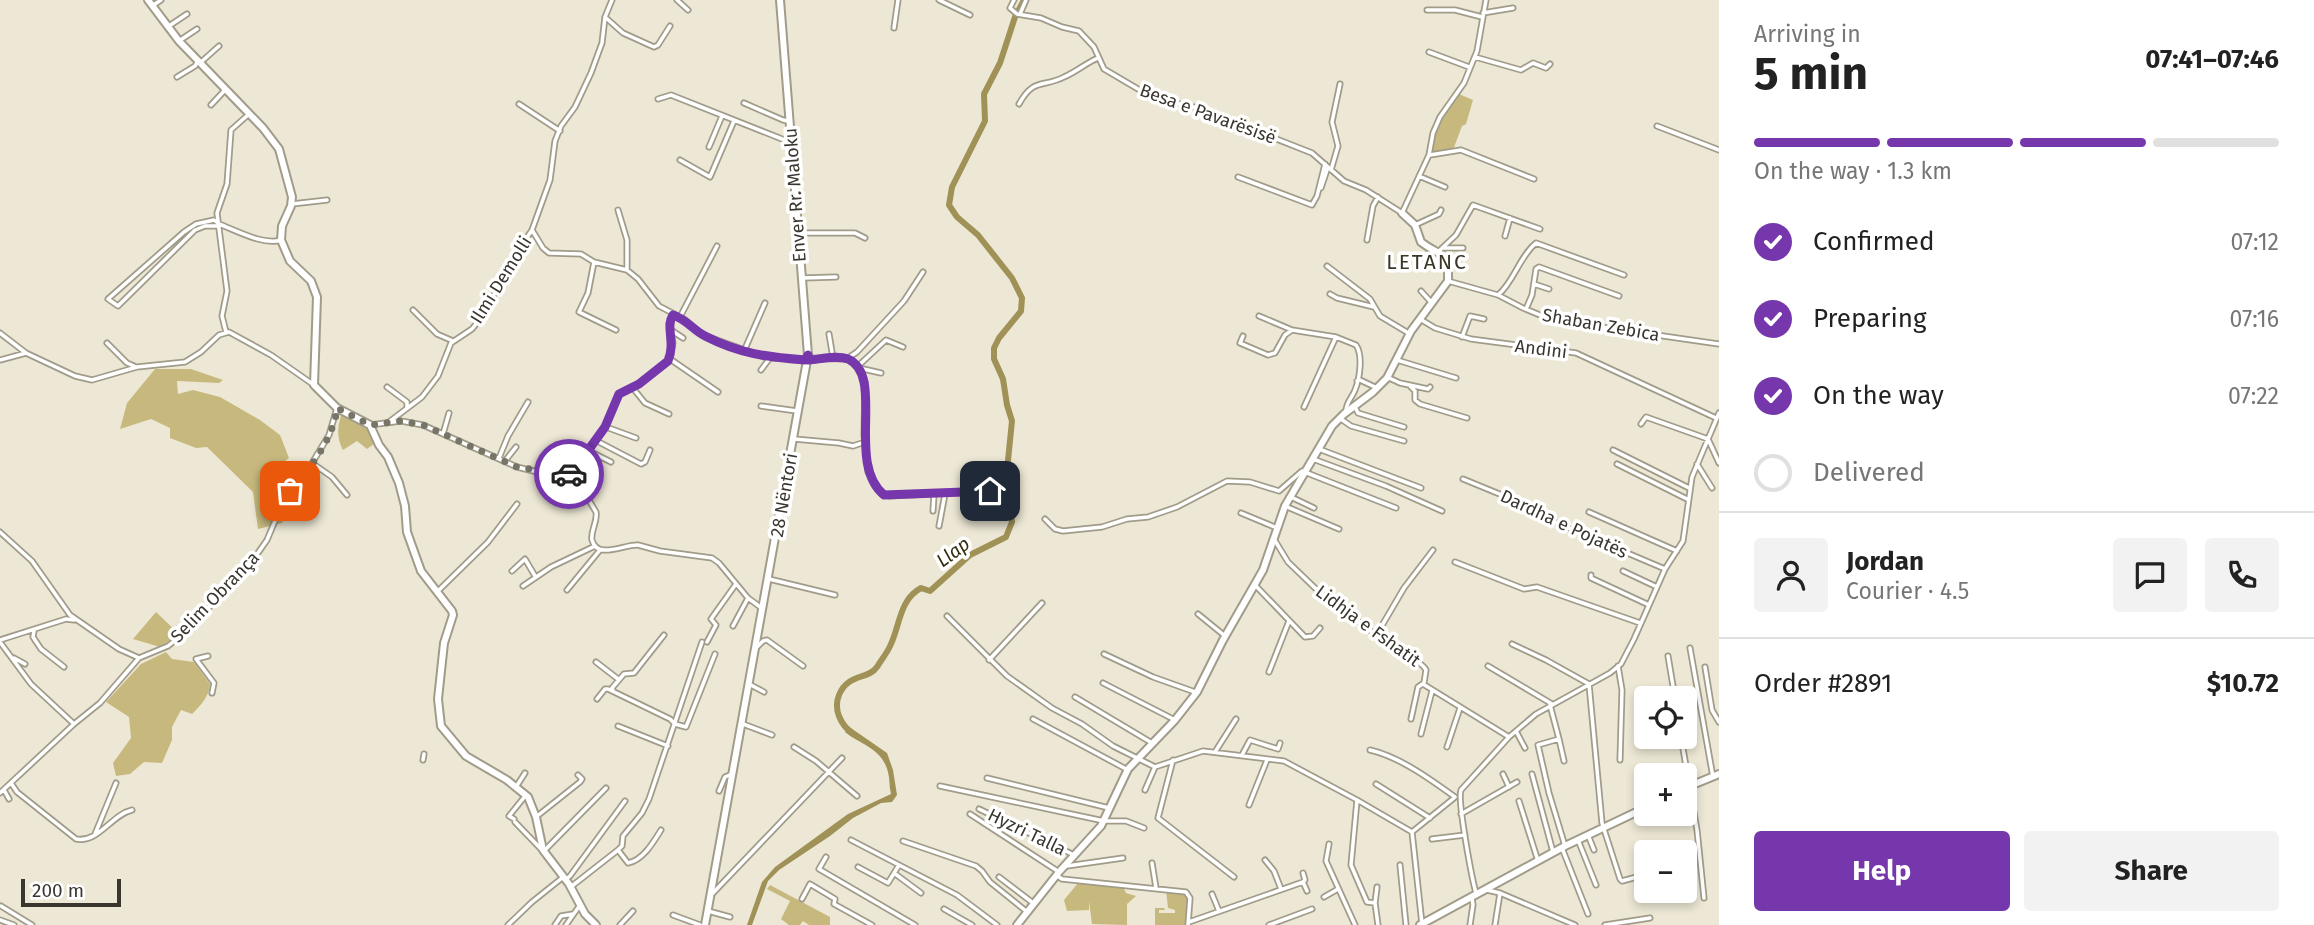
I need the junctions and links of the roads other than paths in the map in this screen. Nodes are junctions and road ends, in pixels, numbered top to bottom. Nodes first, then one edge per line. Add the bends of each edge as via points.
1 (161, 0) edge
2 (612, 0) edge
3 (677, 0) edge
4 (780, 0) edge
5 (898, 0) edge
6 (939, 0) edge
7 (1014, 0) edge
8 (1026, 0) edge
9 (1486, 0) edge
10 (150, 3) edge
11 (1513, 8) dead end
12 (688, 10) dead end
13 (1427, 10) dead end
14 (187, 14) dead end
15 (1018, 14) junction
16 (970, 15) dead end
17 (1482, 15) junction
18 (605, 16) junction
19 (670, 26) dead end
20 (168, 27) junction
21 (894, 28) dead end
22 (197, 29) dead end
23 (179, 41) junction
24 (219, 46) dead end
25 (1429, 52) dead end
26 (1474, 56) junction
27 (1098, 58) junction
28 (199, 62) junction
29 (1550, 64) dead end
30 (1469, 67) junction
31 (177, 77) dead end
32 (1340, 84) dead end
33 (225, 90) junction
34 (659, 99) dead end
35 (744, 103) dead end
36 (519, 104) dead end
37 (1019, 104) dead end
38 (211, 105) dead end
39 (250, 114) junction
40 (722, 116) junction
41 (789, 116) junction
42 (734, 121) junction
43 (1657, 126) dead end
44 (561, 129) junction
45 (790, 137) junction
46 (709, 147) dead end
47 (1719, 150) edge
48 (1429, 155) junction
49 (680, 160) dead end
50 (1328, 167) junction
51 (1419, 176) junction
52 (1238, 177) dead end
53 (1534, 179) dead end
54 (1445, 187) dead end
55 (1378, 197) junction
56 (327, 200) dead end
57 (292, 204) junction
58 (1317, 205) dead end
59 (618, 210) dead end
60 (1441, 210) dead end
61 (1400, 211) junction
62 (1510, 218) junction
63 (219, 225) junction
64 (1415, 225) junction
65 (798, 228) junction
66 (1540, 229) dead end
67 (532, 230) junction
68 (1505, 236) dead end
69 (865, 238) dead end
70 (281, 240) junction
71 (1367, 240) dead end
72 (717, 246) dead end
73 (165, 247) junction
74 (1463, 248) dead end
75 (176, 249) junction
76 (1440, 249) junction
77 (594, 262) junction
78 (1327, 266) dead end
79 (627, 270) junction
80 (923, 272) dead end
81 (801, 273) junction
82 (1624, 275) dead end
83 (836, 277) dead end
84 (1448, 281) junction
85 (1534, 284) junction
86 (1549, 289) dead end
87 (1421, 291) dead end
88 (1330, 294) dead end
89 (1498, 295) junction
90 (1619, 296) dead end
91 (765, 303) dead end
92 (1433, 303) junction
93 (1375, 308) junction
94 (414, 310) dead end
95 (1526, 310) junction
96 (673, 315) junction
97 (1259, 316) dead end
98 (680, 317) junction
99 (1420, 319) junction
100 (1484, 319) dead end
101 (670, 329) junction
102 (616, 330) dead end
103 (1292, 330) junction
104 (226, 332) junction
105 (0, 333) edge
106 (829, 334) dead end
107 (1410, 334) junction
108 (1243, 336) dead end
109 (1336, 337) junction
110 (1462, 337) junction
111 (683, 338) dead end
112 (453, 341) junction
113 (107, 343) dead end
114 (1719, 344) edge
115 (903, 347) dead end
116 (744, 351) junction
117 (26, 353) junction
118 (808, 355) junction
119 (770, 358) junction
120 (833, 358) junction
121 (670, 359) junction
122 (846, 359) junction
123 (0, 360) edge
124 (1397, 360) junction
125 (137, 367) junction
126 (858, 367) junction
127 (761, 370) dead end
128 (881, 373) dead end
129 (1387, 377) junction
130 (1456, 378) dead end
131 (1357, 381) junction
132 (314, 385) junction
133 (1410, 386) junction
134 (387, 387) dead end
135 (632, 387) junction
136 (1430, 387) dead end
137 (1378, 388) junction
138 (718, 392) dead end
139 (528, 402) dead end
140 (1354, 405) junction
141 (761, 406) dead end
142 (1304, 407) dead end
143 (337, 408) junction
144 (407, 409) junction
145 (799, 411) junction
146 (1346, 412) junction
147 (1719, 412) edge
148 (450, 413) dead end
149 (669, 414) dead end
150 (1340, 418) junction
151 (1467, 418) dead end
152 (1716, 418) junction
153 (389, 422) junction
154 (1641, 424) dead end
155 (1719, 424) edge
156 (370, 425) junction
157 (604, 428) junction
158 (1404, 428) dead end
159 (443, 434) junction
160 (636, 438) dead end
161 (794, 439) junction
162 (1708, 439) junction
163 (595, 440) junction
164 (1404, 441) dead end
165 (865, 442) junction
166 (516, 447) dead end
167 (1319, 449) junction
168 (587, 450) junction
169 (650, 450) dead end
170 (1613, 450) dead end
171 (499, 457) junction
172 (1313, 458) junction
173 (505, 461) junction
174 (611, 462) dead end
175 (312, 463) junction
176 (1719, 463) edge
177 (1617, 464) dead end
178 (1697, 464) junction
179 (576, 467) junction
180 (572, 472) junction
181 (1306, 472) junction
182 (595, 476) dead end
183 (996, 480) dead end
184 (1463, 480) dead end
185 (1421, 488) dead end
186 (1689, 488) junction
187 (1712, 488) dead end
188 (934, 494) junction
189 (945, 494) junction
190 (347, 495) dead end
191 (1291, 497) junction
192 (1687, 499) junction
193 (517, 504) dead end
194 (1285, 506) junction
195 (1314, 508) dead end
196 (1396, 508) dead end
197 (933, 511) dead end
198 (1442, 511) dead end
199 (1589, 512) dead end
200 (1241, 513) dead end
201 (1045, 519) dead end
202 (939, 526) dead end
203 (1277, 528) junction
204 (1339, 529) dead end
205 (0, 532) edge
206 (1274, 539) junction
207 (595, 546) junction
208 (600, 550) junction
209 (1433, 550) dead end
210 (1677, 551) junction
211 (1455, 562) dead end
212 (1665, 569) junction
213 (512, 571) dead end
214 (1623, 571) dead end
215 (1591, 575) dead end
216 (535, 576) junction
217 (769, 579) junction
218 (736, 584) junction
219 (1255, 584) junction
220 (523, 586) dead end
221 (1657, 587) junction
222 (567, 590) dead end
223 (437, 592) junction
224 (835, 595) dead end
225 (748, 598) junction
226 (1042, 603) dead end
227 (1649, 605) junction
228 (763, 609) junction
229 (1198, 614) dead end
230 (947, 616) dead end
231 (76, 620) junction
232 (1289, 621) junction
233 (1640, 624) junction
234 (733, 626) dead end
235 (1320, 628) dead end
236 (34, 631) junction
237 (1377, 634) junction
238 (664, 635) dead end
239 (1225, 636) junction
240 (0, 641) edge
241 (1512, 644) dead end
242 (757, 647) junction
243 (1690, 648) dead end
244 (715, 654) dead end
245 (1104, 654) dead end
246 (208, 656) dead end
247 (1668, 656) dead end
248 (12, 657) junction
249 (139, 658) junction
250 (989, 660) junction
251 (596, 662) dead end
252 (25, 664) dead end
253 (803, 666) dead end
254 (1488, 666) dead end
255 (1618, 666) junction
256 (64, 667) dead end
257 (1705, 667) dead end
258 (1269, 671) dead end
259 (618, 679) junction
260 (1103, 683) dead end
261 (749, 684) junction
262 (1423, 684) junction
263 (1589, 684) junction
264 (1673, 686) edge
265 (613, 691) junction
266 (1432, 691) junction
267 (764, 692) dead end
268 (1196, 692) junction
269 (212, 693) dead end
270 (1075, 697) dead end
271 (597, 699) dead end
272 (1551, 705) junction
273 (1460, 708) junction
274 (1033, 719) dead end
275 (1236, 719) dead end
276 (1410, 719) dead end
277 (1175, 720) junction
278 (1719, 722) edge
279 (74, 724) junction
280 (675, 724) junction
281 (743, 724) junction
282 (618, 726) dead end
283 (1517, 731) junction
284 (1421, 734) dead end
285 (772, 735) dead end
286 (1509, 737) junction
287 (1559, 739) junction
288 (1153, 743) junction
289 (1280, 743) dead end
290 (668, 746) junction
291 (794, 747) dead end
292 (1447, 747) dead end
293 (1525, 748) dead end
294 (1370, 750) dead end
295 (1215, 752) junction
296 (424, 754) dead end
297 (1242, 755) junction
298 (842, 758) dead end
299 (1138, 758) junction
300 (423, 760) dead end
301 (1173, 760) junction
302 (1267, 760) junction
303 (1620, 760) dead end
304 (1564, 761) dead end
305 (1155, 766) junction
306 (1128, 769) junction
307 (828, 772) junction
308 (525, 773) dead end
309 (733, 774) junction
310 (1503, 774) dead end
311 (1532, 774) dead end
312 (578, 775) dead end
313 (1716, 775) edge
314 (988, 778) dead end
315 (1517, 782) dead end
316 (11, 783) junction
317 (116, 783) dead end
318 (1697, 783) edge
319 (1376, 784) dead end
320 (940, 786) dead end
321 (516, 787) junction
322 (1509, 787) junction
323 (606, 788) dead end
324 (719, 790) dead end
325 (1145, 790) dead end
326 (2, 792) edge
327 (526, 795) junction
328 (857, 796) dead end
329 (1457, 796) junction
330 (9, 799) dead end
331 (1357, 800) junction
332 (625, 801) dead end
333 (1519, 801) dead end
334 (1250, 805) dead end
335 (1109, 808) junction
336 (979, 809) dead end
337 (132, 810) dead end
338 (1634, 813) edge
339 (970, 814) dead end
340 (1461, 814) junction
341 (536, 817) junction
342 (1430, 818) junction
343 (1104, 821) junction
344 (1693, 826) edge
345 (1604, 827) junction
346 (1144, 828) dead end
347 (661, 830) dead end
348 (1412, 832) junction
349 (1466, 835) junction
350 (1588, 835) junction
351 (94, 836) junction
352 (1432, 839) dead end
353 (851, 840) dead end
354 (1578, 840) junction
355 (903, 841) dead end
356 (1329, 844) dead end
357 (749, 845) dead end
358 (1564, 847) junction
359 (755, 848) junction
360 (544, 850) junction
361 (618, 850) junction
362 (1594, 850) dead end
363 (1553, 852) junction
364 (1074, 855) junction
365 (826, 856) dead end
366 (1123, 858) dead end
367 (1265, 860) dead end
368 (1538, 861) junction
369 (1152, 863) dead end
370 (1400, 864) dead end
371 (899, 865) junction
372 (858, 867) dead end
373 (1060, 871) junction
374 (894, 873) junction
375 (1303, 873) dead end
376 (999, 877) dead end
377 (1234, 877) dead end
378 (1634, 878) edge
379 (565, 881) junction
380 (1303, 882) junction
381 (1596, 885) dead end
382 (1377, 887) dead end
383 (1156, 888) junction
384 (1282, 889) junction
385 (1338, 889) junction
386 (1487, 890) junction
387 (1307, 891) dead end
388 (1500, 892) junction
389 (921, 893) dead end
390 (1212, 894) dead end
391 (710, 897) junction
392 (1324, 897) dead end
393 (1474, 897) junction
394 (1704, 898) dead end
395 (802, 899) dead end
396 (1033, 903) junction
397 (1375, 903) junction
398 (580, 905) junction
399 (1, 906) edge
400 (944, 909) dead end
401 (1312, 909) dead end
402 (634, 911) dead end
403 (707, 911) junction
404 (1219, 911) junction
405 (1027, 912) junction
406 (573, 914) junction
407 (1588, 914) dead end
408 (673, 915) dead end
409 (730, 917) dead end
410 (1557, 917) junction
411 (1650, 918) dead end
412 (0, 920) edge
413 (865, 923) edge
414 (1189, 924) edge
415 (1421, 924) edge
416 (14, 925) edge
417 (32, 925) edge
418 (508, 925) edge
419 (555, 925) edge
420 (566, 925) edge
421 (596, 925) edge
422 (620, 925) edge
423 (703, 925) edge
424 (872, 925) edge
425 (915, 925) edge
426 (972, 925) edge
427 (997, 925) edge
428 (1017, 925) edge
429 (1269, 925) edge
430 (1355, 925) edge
431 (1378, 925) edge
432 (1406, 925) edge
433 (1470, 925) edge
434 (1495, 925) edge
435 (1555, 925) edge
436 (1575, 925) edge
437 (1605, 925) edge

1 - 10 street
2 - 18 street, Ilmi Demolli
3 - 12 street
4 - 41 street, Enver Rr. Maloku
5 - 21 street
6 - 16 street
7 - 15 street, Besa e Pavarësisë via 1011,11
8 - 15 street
9 - 17 street
10 - 20 street
11 - 17 street
13 - 17 street
14 - 20 street
15 - 27 street, Besa e Pavarësisë via 1079,31
17 - 26 street
18 - 19 street via 623,33 653,47
18 - 44 street, Ilmi Demolli via 591,73
20 - 23 street
22 - 23 street
23 - 28 street
24 - 28 street
25 - 30 street
26 - 29 street via 1521,70 1533,63 1546,68
26 - 30 street
27 - 37 street via 1061,79 1039,83
27 - 50 street, Besa e Pavarësisë via 1105,71 1156,98 1247,126 1312,153
28 - 31 street
28 - 33 street
30 - 48 street via 1464,83 1440,117
32 - 50 street via 1332,122 1338,146
33 - 38 street
33 - 39 street
34 - 40 street via 671,95
35 - 41 street, Enver Rr. Maloku via 783,120 788,121
36 - 44 street
39 - 57 street via 279,149
39 - 63 street via 232,128
40 - 42 street
40 - 46 street
41 - 45 street, Enver Rr. Maloku
42 - 45 street via 789,141
42 - 49 street via 710,177
43 - 47 street
44 - 67 street, Ilmi Demolli via 548,187
45 - 65 street, Enver Rr. Maloku
48 - 51 street
48 - 53 street via 1461,150
50 - 52 street via 1312,205
50 - 55 street, Besa e Pavarësisë
50 - 58 street
51 - 54 street
51 - 61 street
55 - 61 street, Besa e Pavarësisë
55 - 71 street
56 - 57 street
57 - 70 street
59 - 79 street via 627,240
60 - 64 street
61 - 64 street
62 - 66 street
62 - 68 street
62 - 76 street via 1473,205 1456,235
63 - 70 street via 274,242
63 - 73 street via 214,220 196,224
63 - 75 street via 200,227
63 - 104 street via 227,291 222,316
64 - 76 street via 1421,242
65 - 69 street via 800,233 855,233
65 - 81 street, Enver Rr. Maloku
67 - 77 street via 549,253 581,254
67 - 112 street, Ilmi Demolli via 480,319
70 - 132 street via 290,261 310,279 316,293
72 - 98 street
73 - 75 street
73 - 75 street via 108,299 116,306
74 - 76 street
76 - 84 street
77 - 79 street
77 - 102 street via 579,312
78 - 93 street
79 - 96 street
80 - 122 street via 904,301
81 - 83 street, Enver Rr. Maloku via 803,278
81 - 118 street, Enver Rr. Maloku
82 - 89 street via 1536,243
84 - 89 street, Shaban Zebica
84 - 92 street, Hyzri Talla
85 - 86 street
85 - 90 street via 1536,270 1542,267
85 - 95 street
87 - 92 street
88 - 93 street
89 - 95 street, Shaban Zebica
91 - 116 street
92 - 99 street, Hyzri Talla
93 - 107 street
94 - 112 street via 438,334
95 - 114 street, Shaban Zebica via 1561,322
96 - 98 street
96 - 101 street
97 - 103 street
98 - 116 street via 704,335
99 - 107 street, Hyzri Talla
99 - 110 street, Andini
100 - 110 street via 1469,316
101 - 111 street
101 - 121 street
103 - 108 street via 1272,355 1240,343
103 - 109 street
104 - 125 street via 185,362
104 - 132 street via 271,355
105 - 117 street
106 - 120 street
107 - 124 street, Hyzri Talla
109 - 131 street via 1358,347
109 - 142 street
110 - 152 street, Andini via 1576,353
112 - 144 street, Ilmi Demolli via 435,380
113 - 125 street
115 - 126 street via 886,340
116 - 119 street
117 - 123 street
117 - 125 street via 88,380
118 - 119 street via 805,360
118 - 120 street via 809,360
118 - 145 street, 28 Nëntori
119 - 127 street
120 - 122 street
121 - 135 street
121 - 138 street
122 - 126 street
124 - 129 street, Hyzri Talla
124 - 130 street
126 - 128 street
126 - 165 street via 866,387
129 - 133 street
129 - 137 street, Hyzri Talla
131 - 137 street
131 - 146 street
132 - 143 street
133 - 136 street
133 - 151 street via 1420,404
134 - 144 street via 407,402
135 - 149 street via 645,403
135 - 157 street via 619,394
137 - 140 street, Hyzri Talla
139 - 171 street
140 - 146 street, Hyzri Talla
140 - 158 street via 1362,415
141 - 145 street
143 - 156 street
143 - 175 street, Selim Obrança via 329,435
144 - 153 street, Ilmi Demolli
145 - 161 street, 28 Nëntori
146 - 150 street, Hyzri Talla
147 - 152 street
148 - 159 street
150 - 164 street via 1351,426
150 - 167 street, Hyzri Talla
152 - 155 street
152 - 162 street
153 - 156 street
153 - 159 street via 413,422
154 - 162 street via 1646,417
156 - 223 street via 399,484 414,556
157 - 160 street
157 - 163 street
159 - 171 street
161 - 165 street via 853,446
161 - 217 street, 28 Nëntori
162 - 176 street
162 - 178 street
163 - 168 street
163 - 169 street via 641,464
165 - 188 street via 868,474 882,494
166 - 173 street
167 - 172 street, Hyzri Talla
167 - 185 street
168 - 174 street
168 - 179 street
170 - 186 street
171 - 173 street
172 - 181 street, Hyzri Talla
172 - 198 street
173 - 180 street via 548,475
175 - 190 street
175 - 249 street, Selim Obrança via 283,502 253,560 188,630 169,646
177 - 192 street
178 - 186 street
178 - 187 street
179 - 180 street
179 - 182 street
180 - 207 street via 596,512
181 - 191 street, Hyzri Talla
181 - 196 street
181 - 201 street via 1279,491 1227,481 1177,507 1102,527 1063,531
183 - 189 street via 990,491
184 - 212 street, Dardha e Pojatës
186 - 192 street
188 - 189 street
188 - 197 street
189 - 202 street
191 - 194 street, Hyzri Talla
191 - 195 street
192 - 210 street via 1686,530
193 - 223 street via 492,538
194 - 203 street, Hyzri Talla
194 - 204 street
199 - 210 street
200 - 203 street
203 - 206 street, Hyzri Talla
205 - 231 street via 29,558
206 - 219 street, Hyzri Talla
206 - 237 street, Lidhja e Fshatit via 1299,573
207 - 208 street
207 - 216 street
208 - 218 street via 632,545 707,557 719,563
208 - 222 street
209 - 237 street
210 - 212 street
211 - 233 street via 1524,589 1537,587
212 - 221 street
213 - 216 street via 525,559
214 - 221 street
215 - 227 street
216 - 220 street
217 - 224 street
217 - 228 street, 28 Nëntori
218 - 225 street
218 - 280 street via 711,620 716,625 704,642
219 - 232 street
219 - 239 street, Hyzri Talla
221 - 227 street
223 - 321 street via 453,615 444,643 438,699 441,726 466,756
225 - 228 street
225 - 234 street
226 - 250 street
227 - 233 street
228 - 242 street, 28 Nëntori
229 - 239 street
230 - 250 street
231 - 236 street via 66,619
231 - 249 street
232 - 235 street via 1308,638
232 - 258 street
233 - 255 street
236 - 240 street
236 - 256 street via 41,649
237 - 262 street, Lidhja e Fshatit via 1419,661 1426,670
238 - 259 street via 634,673
239 - 268 street, Hyzri Talla
240 - 248 street
241 - 263 street
242 - 253 street via 767,640
242 - 261 street, 28 Nëntori
243 - 313 street
244 - 280 street via 686,727
245 - 268 street
246 - 269 street via 196,659 214,683
247 - 264 street
248 - 252 street
248 - 279 street via 31,684
249 - 279 street, Selim Obrança via 100,703
250 - 299 street via 1052,708
251 - 259 street
254 - 272 street
255 - 263 street
255 - 303 street
257 - 278 street via 1712,710
259 - 265 street
260 - 277 street
261 - 267 street
261 - 281 street, 28 Nëntori
262 - 266 street, Lidhja e Fshatit
262 - 276 street, Lidhja e Fshatit via 1417,688
263 - 272 street
263 - 345 street
265 - 271 street via 605,689
265 - 280 street
266 - 273 street, Lidhja e Fshatit
266 - 284 street
268 - 277 street, Hyzri Talla
270 - 288 street
272 - 283 street
272 - 287 street
273 - 286 street, Lidhja e Fshatit
273 - 292 street
274 - 306 street
275 - 295 street
277 - 288 street, Hyzri Talla
279 - 316 street, Selim Obrança
280 - 290 street
281 - 285 street
281 - 309 street, 28 Nëntori
282 - 290 street
283 - 286 street
283 - 293 street
286 - 329 street
287 - 304 street
287 - 358 street via 1538,747
288 - 299 street, Hyzri Talla
289 - 297 street via 1278,749 1250,740
290 - 361 street via 647,804
291 - 307 street
294 - 329 street
295 - 297 street
295 - 301 street
296 - 300 street
297 - 302 street
298 - 307 street
299 - 305 street
299 - 306 street, Hyzri Talla
301 - 305 street
301 - 377 street via 1158,818
302 - 331 street via 1298,766
302 - 334 street
305 - 325 street
306 - 335 street, Hyzri Talla
307 - 328 street
307 - 359 street
308 - 321 street
309 - 324 street, 28 Nëntori via 725,777
309 - 391 street, 28 Nëntori
310 - 322 street
311 - 363 street
312 - 341 street via 580,782
313 - 318 street
314 - 335 street
315 - 322 street
316 - 326 street, Selim Obrança
316 - 351 street via 76,839
317 - 351 street
319 - 342 street
320 - 343 street
321 - 327 street
322 - 340 street
323 - 360 street
326 - 330 street
327 - 341 street
327 - 360 street via 509,816
329 - 340 street
329 - 342 street
331 - 348 street
331 - 397 street via 1351,866 1367,902
332 - 379 street
333 - 368 street
335 - 343 street, Hyzri Talla
336 - 364 street, Hyzri Talla
337 - 351 street
338 - 345 street
339 - 373 street
340 - 349 street
341 - 360 street
342 - 348 street
343 - 346 street via 1126,821
343 - 364 street, Hyzri Talla
344 - 394 street
345 - 350 street
345 - 378 street via 1620,878
347 - 361 street via 650,848 633,862 628,863
348 - 415 street
349 - 352 street
349 - 393 street
350 - 354 street
350 - 362 street
353 - 371 street
354 - 358 street
354 - 381 street
355 - 405 street via 976,866
356 - 385 street via 1326,861
357 - 359 street
358 - 363 street
358 - 407 street
359 - 391 street
360 - 379 street
361 - 379 street via 572,886
363 - 368 street
364 - 373 street, Hyzri Talla
365 - 425 street via 818,869
366 - 373 street, Hyzri Talla
367 - 384 street
368 - 386 street
369 - 383 street
370 - 432 street
371 - 374 street
371 - 427 street via 957,895
372 - 374 street via 887,883
373 - 383 street via 1062,878
373 - 396 street, Hyzri Talla
374 - 389 street
375 - 380 street
376 - 396 street
379 - 398 street
379 - 418 street via 532,902
380 - 384 street
380 - 387 street
382 - 397 street
383 - 414 street via 1189,895
384 - 404 street
385 - 392 street
385 - 430 street
386 - 388 street
386 - 393 street
388 - 410 street
388 - 434 street
390 - 404 street
391 - 403 street, 28 Nëntori
393 - 415 street
393 - 433 street
395 - 413 street via 810,884
396 - 405 street, Hyzri Talla
397 - 431 street
398 - 406 street
398 - 421 street
399 - 417 street
400 - 426 street
401 - 429 street
402 - 422 street
403 - 409 street
403 - 423 street, 28 Nëntori
404 - 414 street
405 - 428 street, Hyzri Talla
406 - 419 street via 561,916
406 - 420 street
408 - 423 street, 28 Nëntori
410 - 435 street
410 - 436 street
411 - 437 street
412 - 416 street
413 - 424 street

